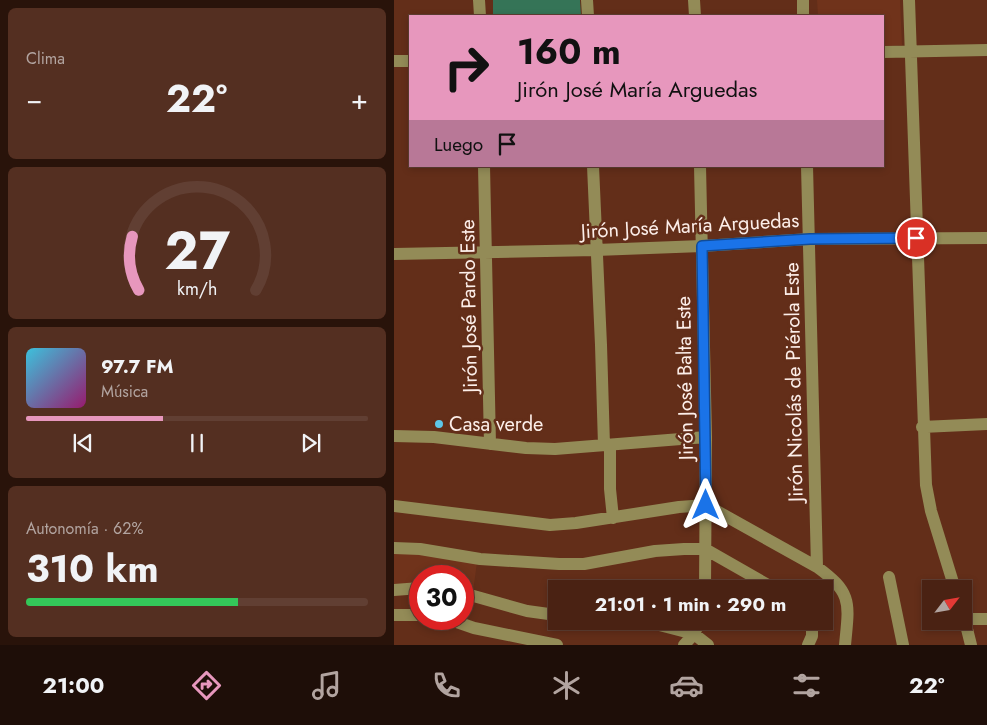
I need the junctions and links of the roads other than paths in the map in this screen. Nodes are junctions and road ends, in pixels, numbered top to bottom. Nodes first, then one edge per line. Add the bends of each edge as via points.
1 (479, 0) edge
2 (587, 0) edge
3 (694, 0) edge
4 (803, 0) edge
5 (909, 0) edge
6 (480, 15) edge
7 (588, 15) edge
8 (695, 15) edge
9 (803, 15) edge
10 (987, 50) edge
11 (911, 51) junction
12 (884, 52) edge
13 (394, 61) edge
14 (409, 61) edge
15 (484, 167) edge
16 (593, 167) edge
17 (700, 167) edge
18 (808, 167) edge
19 (916, 238) junction
20 (987, 238) edge
21 (810, 239) junction
22 (702, 246) junction
23 (596, 250) junction
24 (487, 251) junction
25 (394, 254) edge
26 (987, 424) edge
27 (922, 427) junction
28 (394, 436) edge
29 (706, 438) junction
30 (490, 444) junction
31 (607, 445) junction
32 (706, 505) junction
33 (394, 506) edge
34 (613, 518) junction
35 (394, 548) edge
36 (705, 549) junction
37 (817, 567) junction
38 (889, 577) dead end
39 (705, 580) edge
40 (759, 580) edge
41 (951, 580) edge
42 (409, 589) edge
43 (394, 590) edge
44 (474, 596) edge
45 (548, 613) edge
46 (394, 615) edge
47 (409, 615) edge
48 (972, 617) edge
49 (987, 619) edge
50 (474, 628) edge
51 (679, 630) edge
52 (696, 630) edge
53 (812, 630) edge
54 (967, 630) edge
55 (694, 634) junction
56 (557, 645) edge
57 (684, 645) edge
58 (708, 645) edge
59 (808, 645) edge
60 (845, 645) edge
61 (903, 645) edge
62 (971, 645) edge

1 - 6 street
2 - 7 street
3 - 8 street
4 - 9 street
5 - 11 street
10 - 11 street
11 - 12 street
11 - 19 street
13 - 14 street
15 - 24 street, Jirón José Pardo Este
16 - 23 street
17 - 22 street, Jirón José Balta Este
18 - 21 street, Jirón Nicolás de Piérola Este
19 - 20 street, Jirón José María Arguedas
19 - 21 street, Jirón José María Arguedas
19 - 27 street
21 - 22 street, Jirón José María Arguedas
21 - 37 street, Jirón Nicolás de Piérola Este
22 - 23 street, Jirón José María Arguedas
22 - 29 street, Jirón José Balta Este
23 - 24 street, Jirón José María Arguedas
23 - 31 street
24 - 25 street, Jirón José María Arguedas
24 - 30 street, Jirón José Pardo Este
26 - 27 street
27 - 41 street via 927,493
28 - 30 street
29 - 31 street
29 - 32 street, Jirón José Balta Este
30 - 31 street via 555,449
31 - 34 street
32 - 34 street
32 - 36 street, Jirón José Balta Este
32 - 37 street
33 - 34 street via 550,525
35 - 36 street via 480,559 559,564 584,564 655,551
36 - 39 street, Jirón José Balta Este
36 - 40 street
37 - 60 street via 839,585 847,601
38 - 61 street
42 - 43 street
44 - 45 street via 527,611
46 - 47 street
48 - 49 street
50 - 56 street
51 - 55 street
52 - 55 street
53 - 59 street
54 - 62 street
55 - 57 street
55 - 58 street

